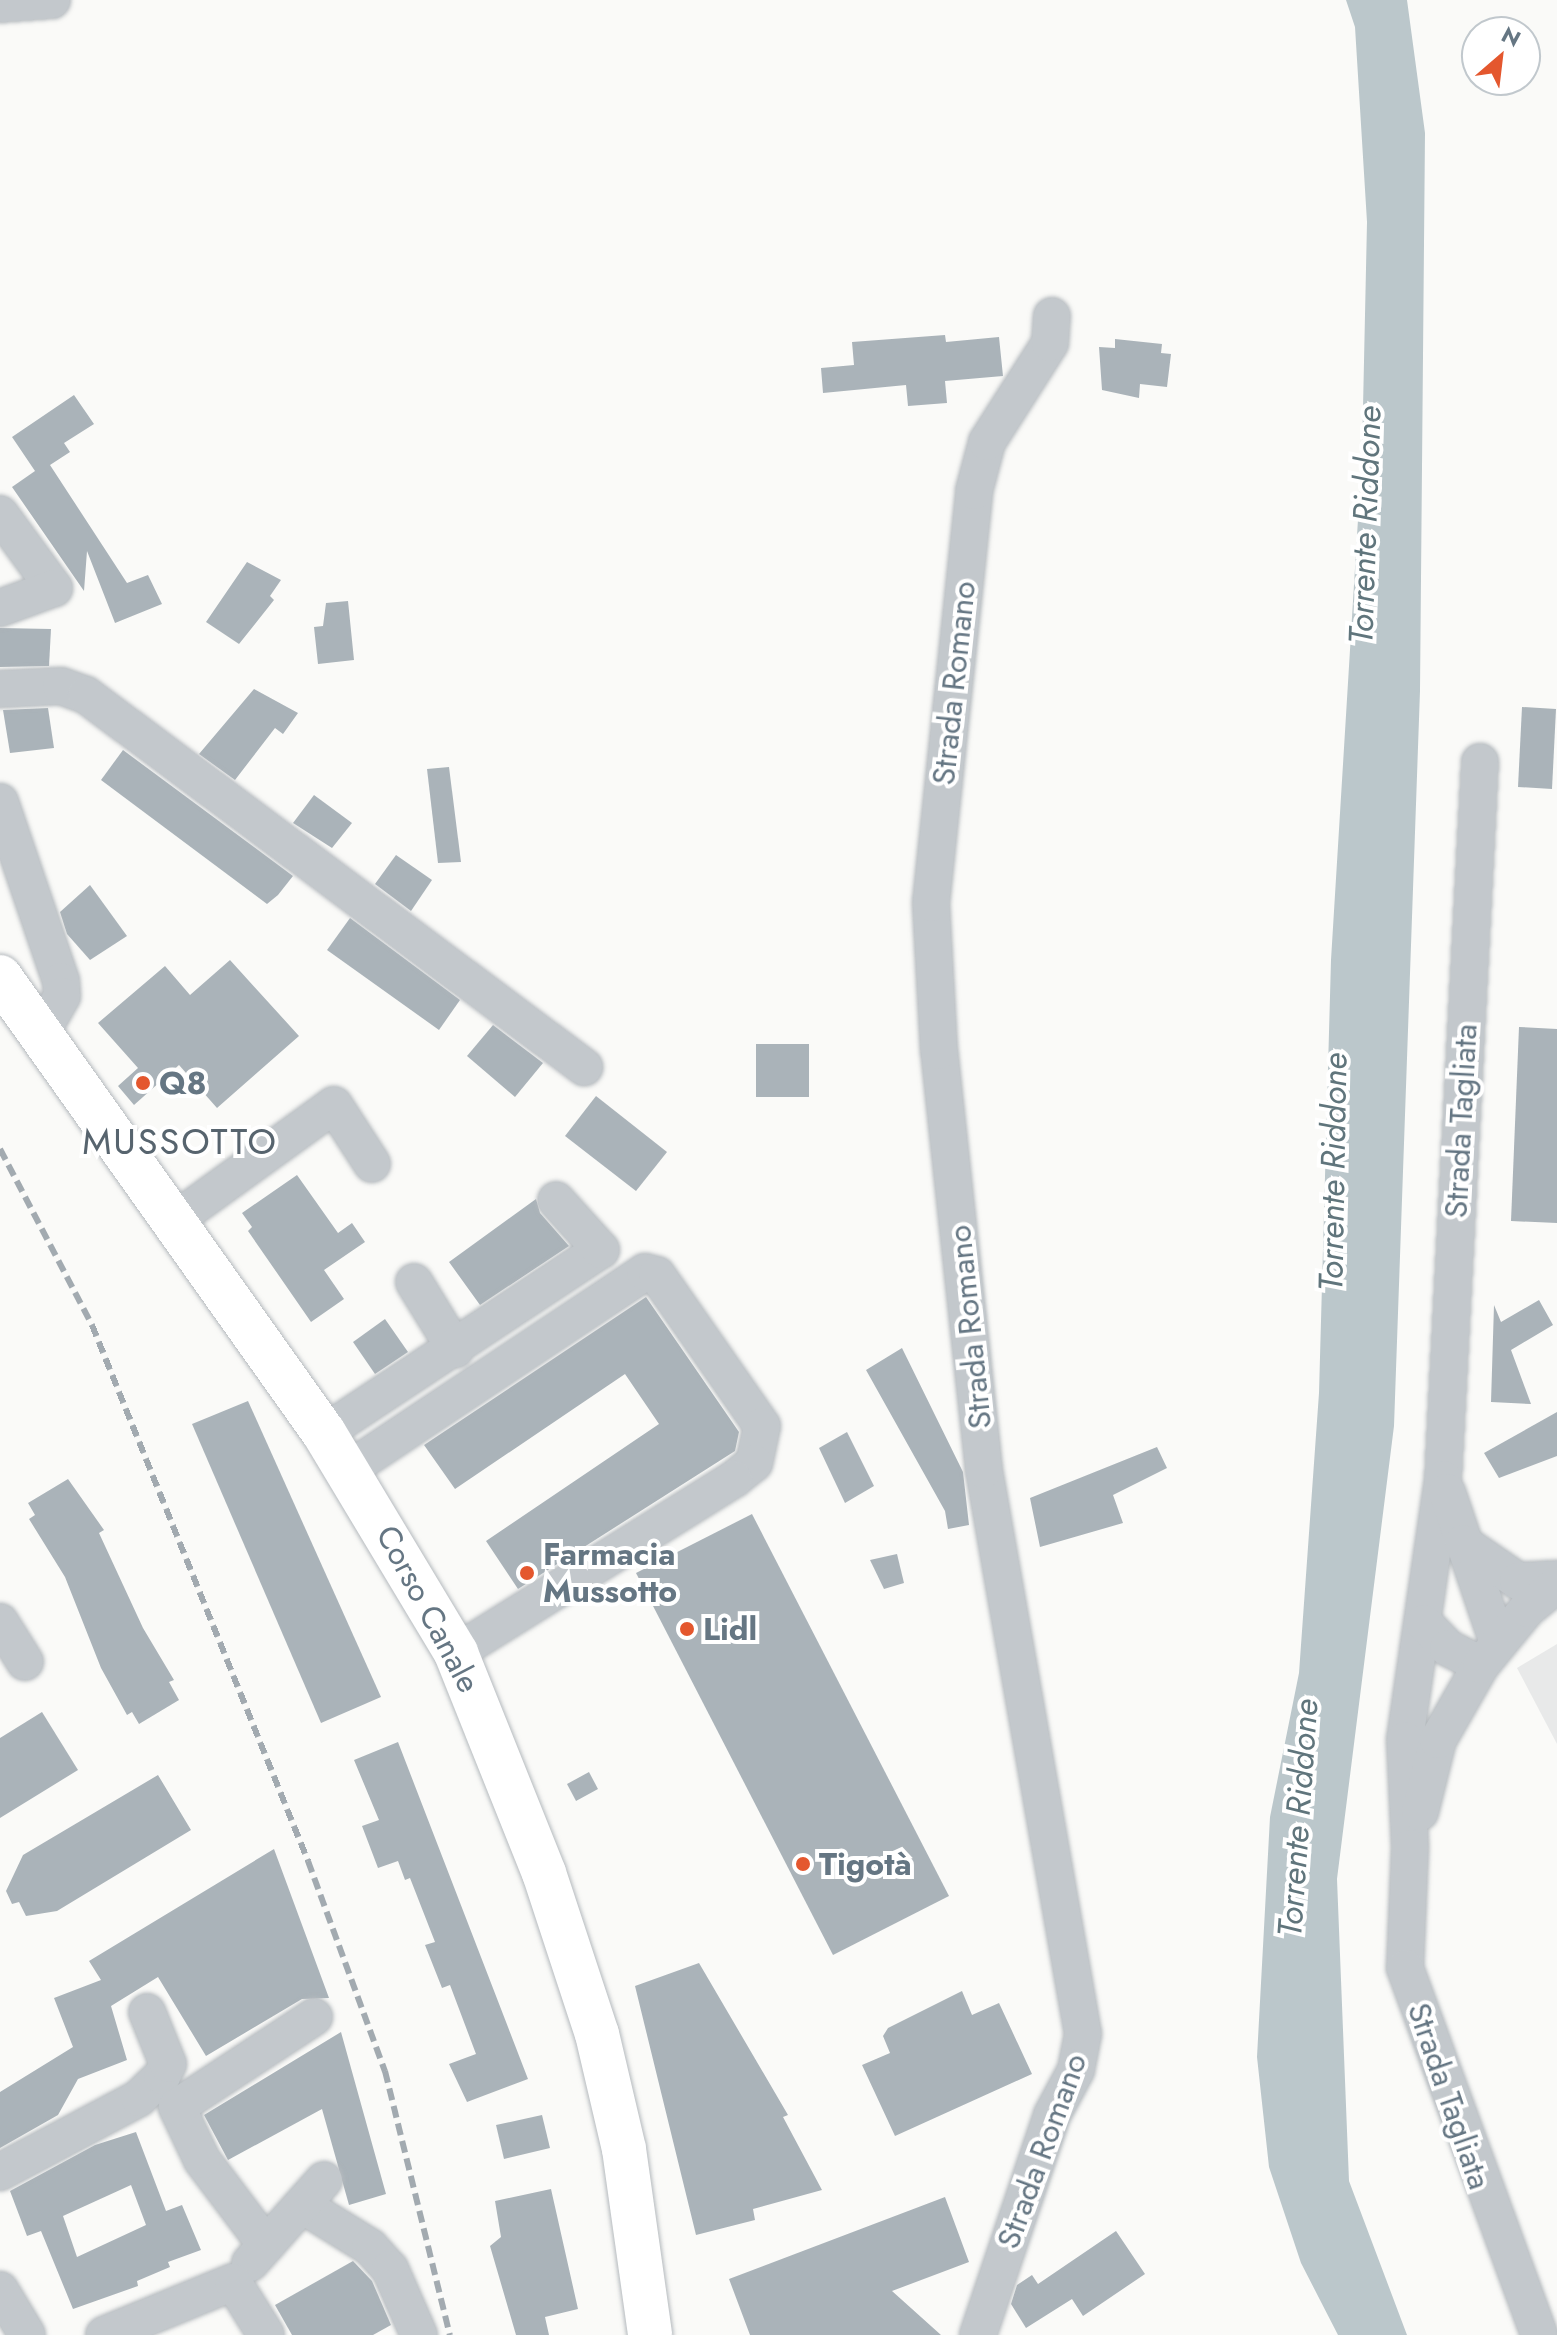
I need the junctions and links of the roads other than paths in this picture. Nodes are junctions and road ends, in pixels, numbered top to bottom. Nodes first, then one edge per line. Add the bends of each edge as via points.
1 (52, 0) edge
2 (0, 4) edge
3 (1052, 316) dead end
4 (0, 514) edge
5 (0, 608) edge
6 (0, 689) edge
7 (1480, 762) dead end
8 (1, 808) edge
9 (0, 977) edge
10 (40, 1035) junction
11 (584, 1067) dead end
12 (372, 1164) dead end
13 (556, 1200) dead end
14 (175, 1220) junction
15 (414, 1282) dead end
16 (455, 1349) junction
17 (324, 1433) junction
18 (348, 1470) junction
19 (1443, 1479) junction
20 (1462, 1542) junction
21 (1557, 1582) edge
22 (0, 1622) edge
23 (1424, 1623) junction
24 (456, 1653) junction
25 (1489, 1654) junction
26 (25, 1662) dead end
27 (1410, 1848) junction
28 (147, 2012) dead end
29 (314, 2017) dead end
30 (0, 2172) edge
31 (266, 2245) junction
32 (233, 2282) junction
33 (0, 2290) edge
34 (109, 2334) edge
35 (27, 2335) edge
36 (266, 2335) edge
37 (419, 2335) edge
38 (650, 2335) edge
39 (978, 2335) edge
40 (1539, 2335) edge

1 - 2 street
3 - 39 street, Strada Romano via 1050,343 987,442 974,491 931,903 939,1051 984,1470 1083,2034 1076,2070 1052,2115
4 - 5 street via 54,588
6 - 11 street via 61,686 86,695
7 - 19 street, Strada Tagliata
8 - 10 street via 61,981 62,996
9 - 10 main road, Corso Canale
10 - 14 main road, Corso Canale
12 - 14 street via 334,1105
13 - 16 street via 601,1250
14 - 17 main road, Corso Canale
15 - 16 street
16 - 17 street
17 - 18 main road, Corso Canale
18 - 24 main road, Corso Canale
18 - 24 street via 645,1272 657,1275 762,1426 762,1447 734,1479
19 - 20 street, Strada Tagliata
19 - 23 street, Strada Tagliata
20 - 21 street, Strada Tagliata via 1518,1581
20 - 25 street, Strada Tagliata
21 - 25 street, Strada Tagliata
22 - 26 street
23 - 25 street via 1448,1648
23 - 27 street, Strada Tagliata via 1405,1740
24 - 38 main road, Corso Canale via 522,1814 597,2034 624,2149
25 - 27 street, Strada Tagliata via 1438,1740
27 - 40 street, Strada Tagliata via 1405,1968
28 - 30 street via 168,2064 162,2076 139,2098
29 - 31 street via 177,2107 202,2160
31 - 32 street
31 - 37 street via 313,2193 390,2269
32 - 34 street
32 - 36 street
33 - 35 street

